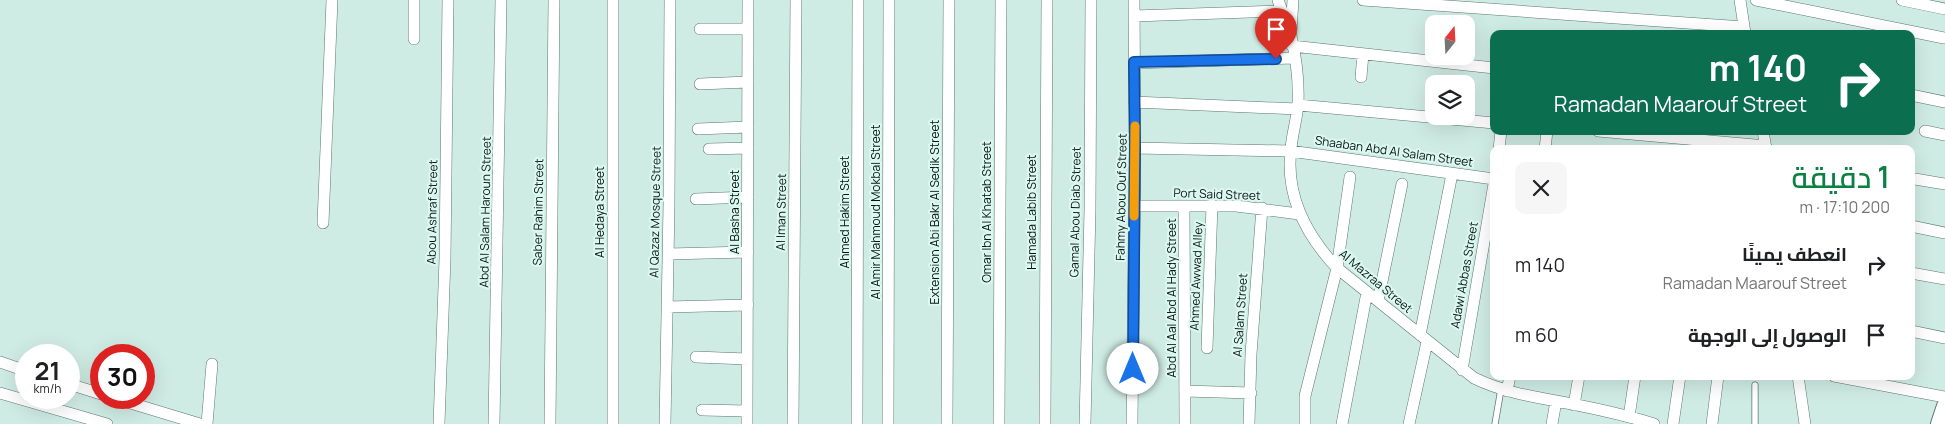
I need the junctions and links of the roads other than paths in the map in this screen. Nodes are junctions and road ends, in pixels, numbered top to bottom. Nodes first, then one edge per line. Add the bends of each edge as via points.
1 (332, 0) edge
2 (414, 0) edge
3 (448, 0) edge
4 (501, 0) edge
5 (554, 0) edge
6 (612, 0) edge
7 (670, 0) edge
8 (748, 0) edge
9 (796, 0) edge
10 (858, 0) edge
11 (889, 0) edge
12 (949, 0) edge
13 (1001, 0) edge
14 (1046, 0) edge
15 (1091, 0) edge
16 (1134, 0) edge
17 (1278, 0) edge
18 (1293, 0) edge
19 (1363, 0) edge
20 (1740, 0) edge
21 (1756, 0) edge
22 (1902, 0) edge
23 (1945, 9) edge
24 (1282, 11) junction
25 (1134, 16) junction
26 (748, 29) junction
27 (700, 30) dead end
28 (1745, 30) edge
29 (1904, 30) edge
30 (1915, 32) edge
31 (1944, 38) edge
32 (414, 39) dead end
33 (1292, 41) junction
34 (1363, 54) junction
35 (1294, 58) junction
36 (1134, 62) junction
37 (1490, 68) edge
38 (1361, 77) dead end
39 (748, 82) junction
40 (700, 84) dead end
41 (1915, 96) edge
42 (1134, 102) junction
43 (1945, 102) edge
44 (1297, 107) junction
45 (1490, 123) edge
46 (748, 127) junction
47 (698, 129) dead end
48 (1925, 131) dead end
49 (1640, 135) edge
50 (1945, 135) edge
51 (1745, 145) edge
52 (709, 148) dead end
53 (748, 148) junction
54 (1135, 148) junction
55 (1290, 150) junction
56 (1452, 174) junction
57 (1350, 177) dead end
58 (1490, 179) edge
59 (1915, 179) dead end
60 (1402, 184) dead end
61 (1945, 184) edge
62 (748, 197) junction
63 (696, 199) dead end
64 (1212, 205) junction
65 (1134, 206) junction
66 (1184, 206) junction
67 (1490, 207) edge
68 (1262, 208) junction
69 (1299, 214) junction
70 (323, 223) dead end
71 (1915, 227) edge
72 (1945, 233) edge
73 (748, 252) junction
74 (668, 254) junction
75 (1337, 268) junction
76 (1915, 274) edge
77 (1945, 279) edge
78 (1367, 292) junction
79 (1378, 301) junction
80 (748, 305) junction
81 (667, 307) junction
82 (1915, 332) edge
83 (1423, 338) junction
84 (1945, 338) edge
85 (1207, 348) dead end
86 (696, 357) dead end
87 (748, 359) junction
88 (0, 362) edge
89 (212, 364) dead end
90 (15, 367) edge
91 (1462, 370) junction
92 (1508, 380) edge
93 (1578, 380) edge
94 (1634, 380) edge
95 (1679, 380) edge
96 (1718, 380) edge
97 (1799, 380) edge
98 (1855, 380) edge
99 (1755, 385) dead end
100 (1504, 390) junction
101 (1185, 391) junction
102 (0, 393) edge
103 (1251, 393) junction
104 (1945, 397) edge
105 (1556, 401) junction
106 (1574, 405) junction
107 (1945, 406) edge
108 (150, 409) edge
109 (702, 410) dead end
110 (747, 411) junction
111 (1623, 418) edge
112 (1807, 423) edge
113 (106, 424) edge
114 (200, 424) edge
115 (207, 424) edge
116 (439, 424) edge
117 (494, 424) edge
118 (550, 424) edge
119 (613, 424) edge
120 (665, 424) edge
121 (747, 424) edge
122 (793, 424) edge
123 (857, 424) edge
124 (888, 424) edge
125 (947, 424) edge
126 (999, 424) edge
127 (1046, 424) edge
128 (1085, 424) edge
129 (1132, 424) edge
130 (1185, 424) edge
131 (1249, 424) edge
132 (1305, 424) edge
133 (1342, 424) edge
134 (1409, 424) edge
135 (1494, 424) edge
136 (1552, 424) edge
137 (1654, 424) edge
138 (1673, 424) edge
139 (1712, 424) edge
140 (1755, 424) edge
141 (1940, 424) edge

1 - 70 street
2 - 32 street
3 - 116 street, Abou Ashraf Street
4 - 117 street, Abd Al Salam Haroun Street
5 - 118 street, Saber Rahim Street
6 - 119 street, Al Hedaya Street
7 - 74 street, Al Qazaz Mosque Street
8 - 26 street, Al Basha Street
9 - 122 street, Al Iman Street
10 - 123 street, Ahmed Hakim Street
11 - 124 street, Al Amir Mahmoud Mokbal Street
12 - 125 street, Extension Abi Bakr Al Sedik Street
13 - 126 street, Omar Ibn Al Khatab Street
14 - 127 street, Hamada Labib Street
15 - 128 street, Gamal Abou Diab Street
16 - 25 street, Fahmy Abou Ouf Street
17 - 24 street, Al Mazraa Street
18 - 33 street
19 - 28 street
20 - 28 street
21 - 29 street
22 - 23 street
24 - 25 street
24 - 33 street, Al Mazraa Street
25 - 36 street, Fahmy Abou Ouf Street
26 - 27 street
26 - 39 street, Al Basha Street
30 - 31 street
33 - 34 street
33 - 35 street, Al Mazraa Street
34 - 37 street
34 - 38 street
35 - 36 street
35 - 44 street, Al Mazraa Street
36 - 42 street, Fahmy Abou Ouf Street
39 - 40 street
39 - 46 street, Al Basha Street
41 - 43 street
42 - 44 street
42 - 54 street, Fahmy Abou Ouf Street
44 - 45 street
44 - 55 street, Al Mazraa Street
46 - 47 street
46 - 53 street, Al Basha Street
48 - 50 street
49 - 51 street
52 - 53 street
53 - 62 street, Al Basha Street
54 - 55 street, Shaaban Abd Al Salam Street
54 - 65 street, Fahmy Abou Ouf Street
55 - 56 street, Shaaban Abd Al Salam Street
55 - 69 street, Al Mazraa Street via 1290,177
56 - 58 street, Shaaban Abd Al Salam Street
56 - 83 street
57 - 75 street
59 - 61 street
60 - 79 street
62 - 63 street
62 - 73 street, Al Basha Street
64 - 66 street, Port Said Street
64 - 68 street, Port Said Street
64 - 85 street, Ahmed Awwad Alley
65 - 66 street, Port Said Street
65 - 129 street, Fahmy Abou Ouf Street
66 - 101 street, Abd Al Aal Abd Al Hady Street
67 - 91 street, Adawi Abbas Street
68 - 69 street, Port Said Street
68 - 103 street, Al Salam Street via 1250,354
69 - 75 street, Al Mazraa Street via 1321,251
71 - 72 street
73 - 74 street
73 - 80 street, Al Basha Street
74 - 81 street, Al Qazaz Mosque Street
75 - 78 street, Al Mazraa Street
75 - 132 street via 1305,396
76 - 77 street
78 - 79 street, Al Mazraa Street
78 - 133 street
79 - 83 street, Al Mazraa Street
80 - 81 street
80 - 87 street, Al Basha Street
81 - 120 street, Al Qazaz Mosque Street
82 - 84 street
83 - 91 street, Al Mazraa Street
83 - 134 street
86 - 87 street
87 - 110 street, Al Basha Street
88 - 90 street
89 - 115 street
91 - 100 street, Al Mazraa Street
92 - 100 street
93 - 106 street
94 - 111 street
95 - 138 street
96 - 139 street
97 - 112 street
98 - 104 street
99 - 140 lane
100 - 105 street, Al Mazraa Street
100 - 135 lane
101 - 103 street
101 - 130 street, Abd Al Aal Abd Al Hady Street
102 - 113 street
103 - 131 street, Al Salam Street
105 - 106 street, Al Mazraa Street
105 - 136 street
106 - 111 street, Al Mazraa Street
107 - 141 street
108 - 114 street
109 - 110 street
110 - 121 street, Al Basha Street
111 - 137 street, Al Mazraa Street

